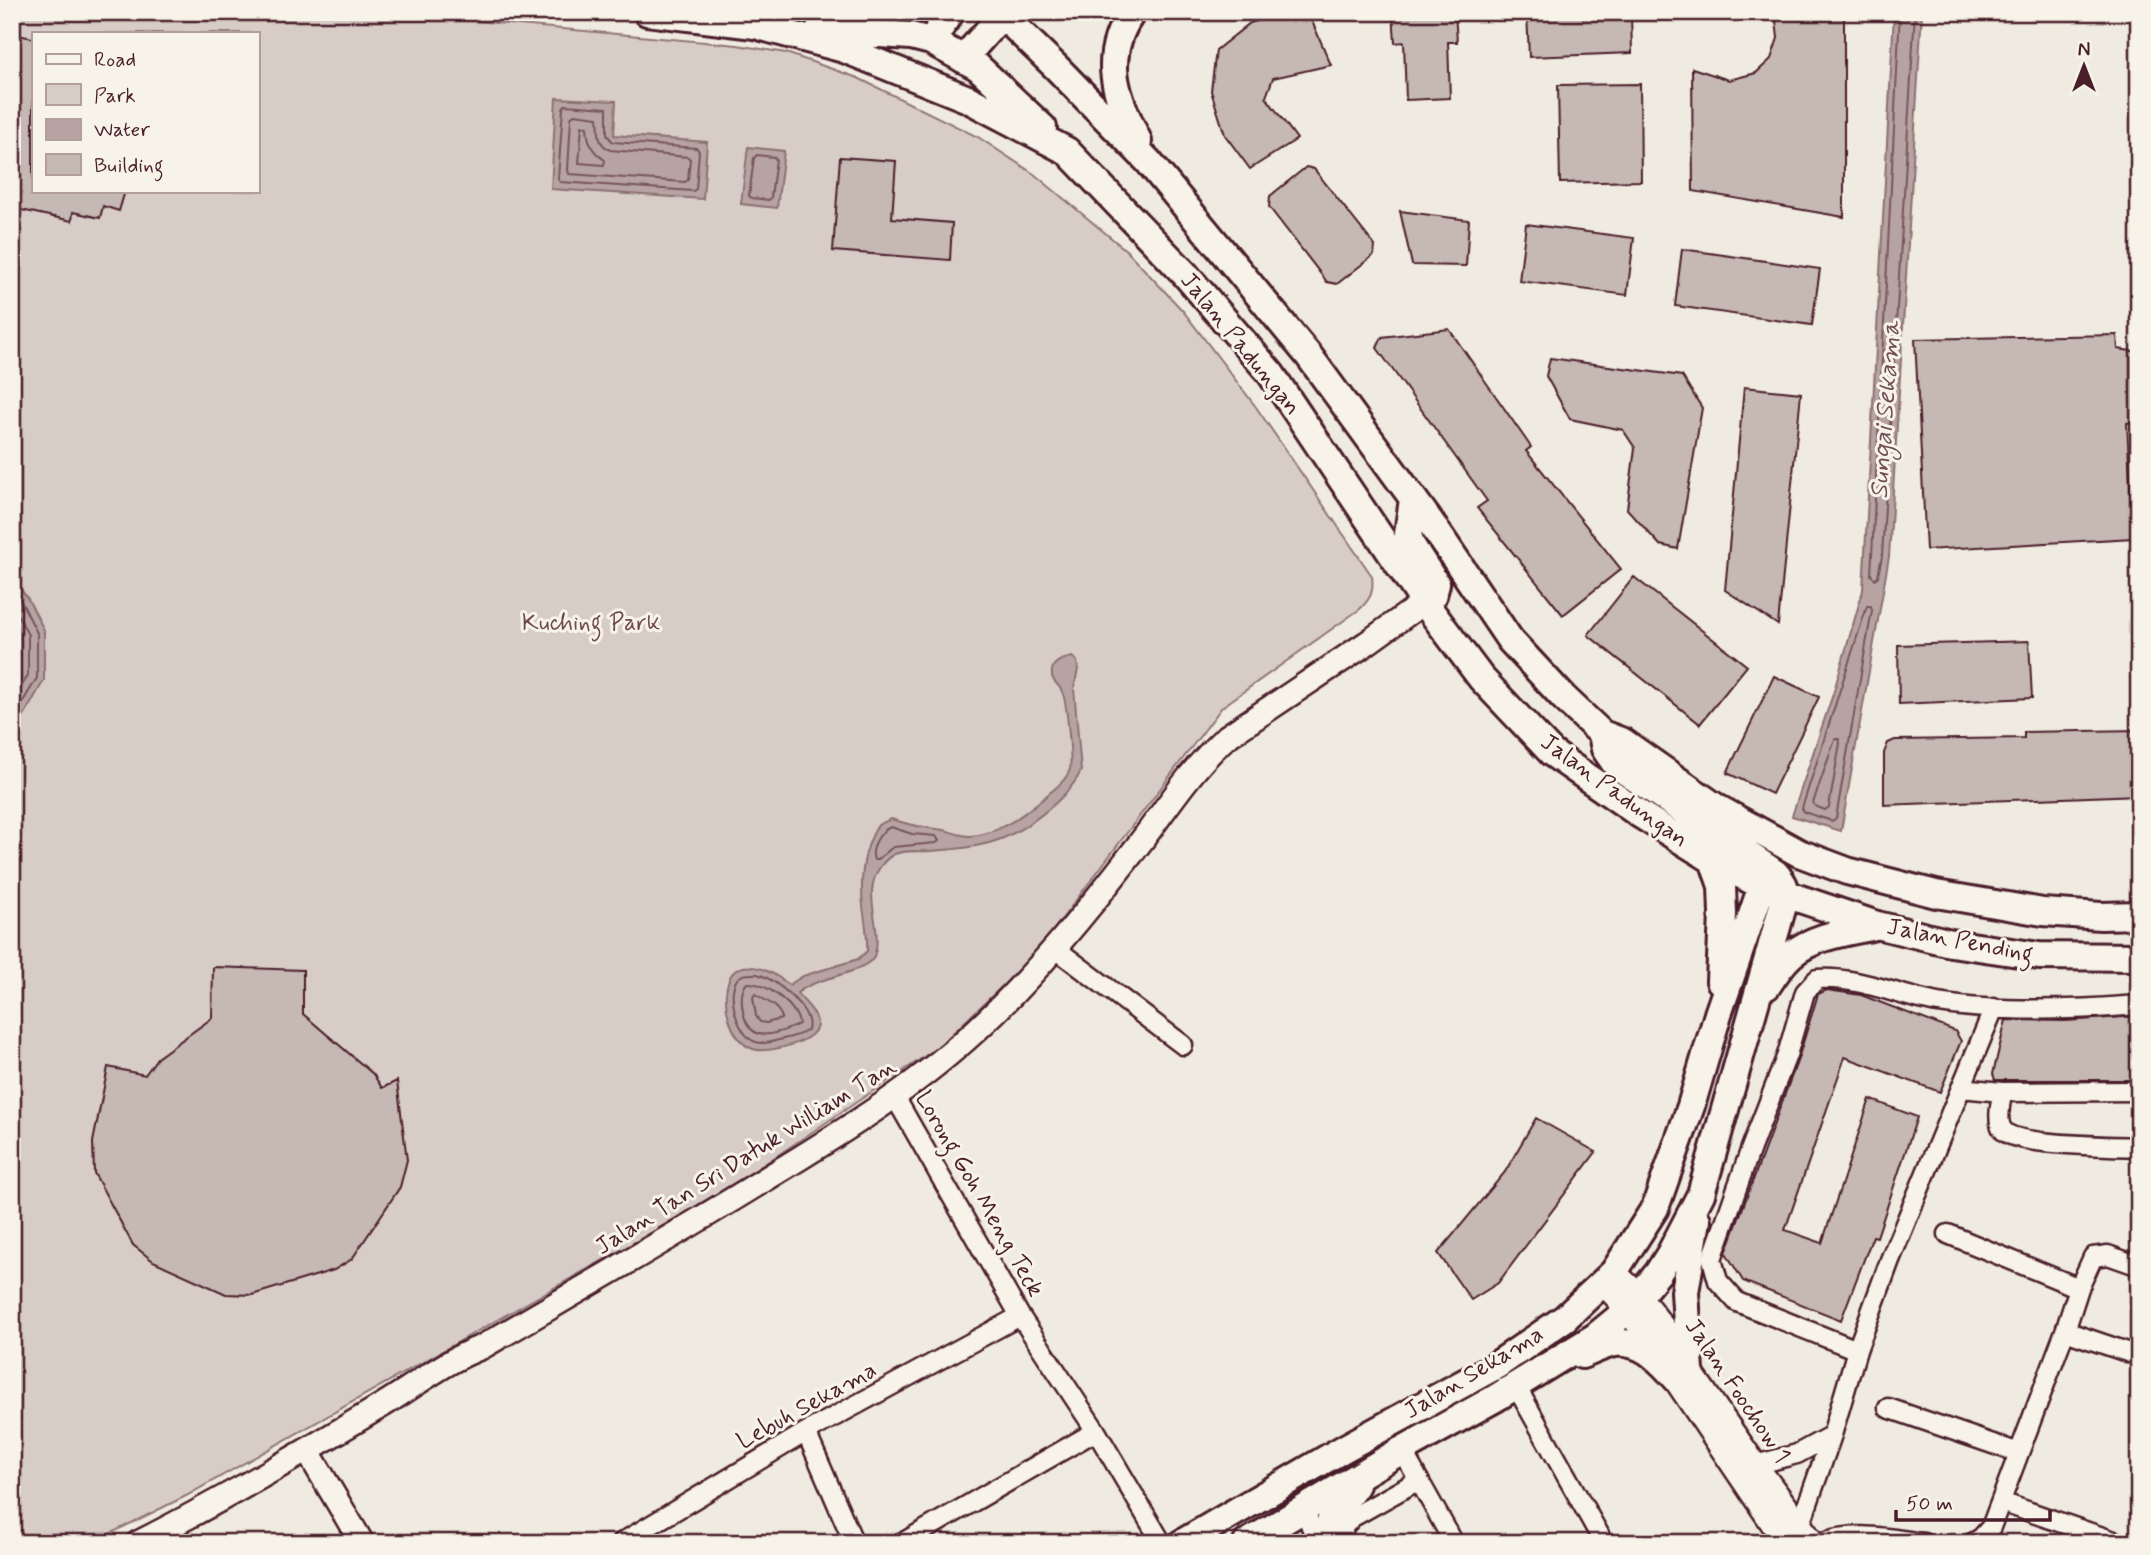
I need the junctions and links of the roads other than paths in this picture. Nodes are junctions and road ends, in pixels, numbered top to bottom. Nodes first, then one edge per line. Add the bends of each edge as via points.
1 (647, 12) edge
2 (951, 12) edge
3 (1132, 12) edge
4 (1003, 13) edge
5 (755, 25) junction
6 (931, 41) junction
7 (964, 59) junction
8 (1067, 151) junction
9 (1148, 161) junction
10 (1413, 499) junction
11 (1424, 602) junction
12 (1602, 734) junction
13 (1798, 853) joint
14 (1713, 860) junction
15 (1847, 871) junction
16 (1774, 885) junction
17 (2139, 915) edge
18 (1877, 925) junction
19 (1056, 949) junction
20 (2139, 957) edge
21 (1756, 1004) junction
22 (2139, 1006) edge
23 (1994, 1008) junction
24 (1718, 1014) junction
25 (1183, 1045) dead end
26 (1961, 1088) junction
27 (2139, 1091) edge
28 (2002, 1092) junction
29 (895, 1097) junction
30 (2139, 1147) edge
31 (1701, 1194) junction
32 (1948, 1234) dead end
33 (2139, 1266) edge
34 (1608, 1277) junction
35 (2079, 1288) junction
36 (1634, 1303) junction
37 (1020, 1316) junction
38 (2065, 1331) junction
39 (1857, 1350) junction
40 (2139, 1356) edge
41 (1552, 1364) junction
42 (1683, 1375) junction
43 (1516, 1386) junction
44 (1888, 1408) dead end
45 (1096, 1431) junction
46 (806, 1432) junction
47 (1832, 1435) junction
48 (307, 1450) junction
49 (1402, 1450) junction
50 (2020, 1453) junction
51 (1755, 1465) junction
52 (1366, 1472) junction
53 (1419, 1480) junction
54 (2001, 1502) junction
55 (1305, 1510) junction
56 (1599, 1534) dead end
57 (1800, 1537) edge
58 (1191, 1538) edge
59 (138, 1543) edge
60 (362, 1543) edge
61 (621, 1543) edge
62 (854, 1543) edge
63 (902, 1543) edge
64 (1162, 1543) edge
65 (1247, 1543) edge
66 (1317, 1543) edge
67 (1327, 1543) edge
68 (1341, 1543) edge
69 (1454, 1543) edge
70 (1821, 1543) edge
71 (1923, 1543) edge
72 (1972, 1543) edge
73 (2120, 1543) edge

1 - 5 main road, Jalan Padungan
2 - 6 main road
3 - 9 main road via 1119,33 1113,59 1115,83 1120,105
4 - 7 main road
4 - 9 main road, Jalan Padungan
5 - 6 main road
5 - 8 main road, Jalan Padungan via 844,49 968,99
6 - 7 main road
7 - 8 main road
8 - 11 main road, Jalan Padungan via 1185,274 1271,374
9 - 10 main road, Jalan Padungan via 1309,356
10 - 11 main road via 1408,534 1436,584 1433,595
10 - 12 main road, Jalan Padungan via 1510,640
11 - 14 main road, Jalan Padungan via 1482,678 1552,753
11 - 19 street, Jalan Tan Sri Datuk William Tan via 1207,754
12 - 13 main road, Jalan Padungan via 1623,742 1717,808
12 - 16 main road via 1616,765
13 - 15 main road, Jalan Pending
14 - 16 main road, Jalan Padungan
14 - 24 main road via 1722,886 1723,914
15 - 16 main road via 1804,869
15 - 17 main road, Jalan Pending via 1936,894 2043,912
16 - 18 main road, Jalan Pending
16 - 21 main road, Jalan Sekama
16 - 24 main road, Jalan Sekama
18 - 20 main road, Jalan Pending via 1951,943 2039,956
18 - 21 main road via 1832,935 1791,954
19 - 25 street
19 - 29 street, Jalan Tan Sri Datuk William Tan via 948,1056
21 - 31 main road, Jalan Sekama
22 - 23 street
23 - 26 street
23 - 39 street via 1938,1003 1837,978 1817,979 1805,992 1787,1055 1712,1259 1718,1281 1737,1303
24 - 34 main road, Jalan Sekama via 1655,1208
26 - 28 street
26 - 39 street
27 - 28 street
28 - 30 street via 2000,1126 2013,1137 2044,1143
29 - 37 street, Lorong Goh Meng Teck
29 - 48 street, Jalan Tan Sri Datuk William Tan via 740,1195
31 - 36 main road, Jalan Sekama via 1670,1254
31 - 42 main road via 1685,1292
32 - 35 street
33 - 35 street via 2108,1255 2093,1257
34 - 36 street, Jalan Foochow 1
34 - 58 main road, Jalan Sekama via 1565,1318 1497,1365
35 - 38 street
36 - 41 main road, Jalan Sekama via 1595,1337
36 - 42 street, Jalan Foochow 1 via 1664,1329
37 - 45 street, Lorong Goh Meng Teck
37 - 46 street, Lebuh Sekama
38 - 40 street
38 - 50 street
39 - 47 street
41 - 42 main road via 1613,1343 1635,1345
41 - 43 main road, Jalan Sekama
42 - 51 street, Jalan Foochow 1
42 - 57 street, Jalan Foochow 1
43 - 49 main road, Jalan Sekama
43 - 56 street
44 - 50 street
45 - 63 street
45 - 64 street, Lorong Goh Meng Teck
46 - 61 street, Lebuh Sekama
46 - 62 street
47 - 51 street via 1797,1454
47 - 57 street
48 - 59 street, Jalan Tan Sri Datuk William Tan
48 - 60 street
49 - 52 main road, Jalan Sekama
49 - 53 street
50 - 54 street
51 - 57 street, Jalan Foochow 1
52 - 55 main road, Jalan Sekama
52 - 67 main road via 1331,1519
53 - 68 street via 1353,1517 1344,1526
53 - 69 street
54 - 72 street via 1991,1527
54 - 73 street
55 - 58 main road via 1288,1499 1278,1501 1230,1526
55 - 65 main road, Jalan Sekama
55 - 66 street
70 - 71 street via 1864,1537

